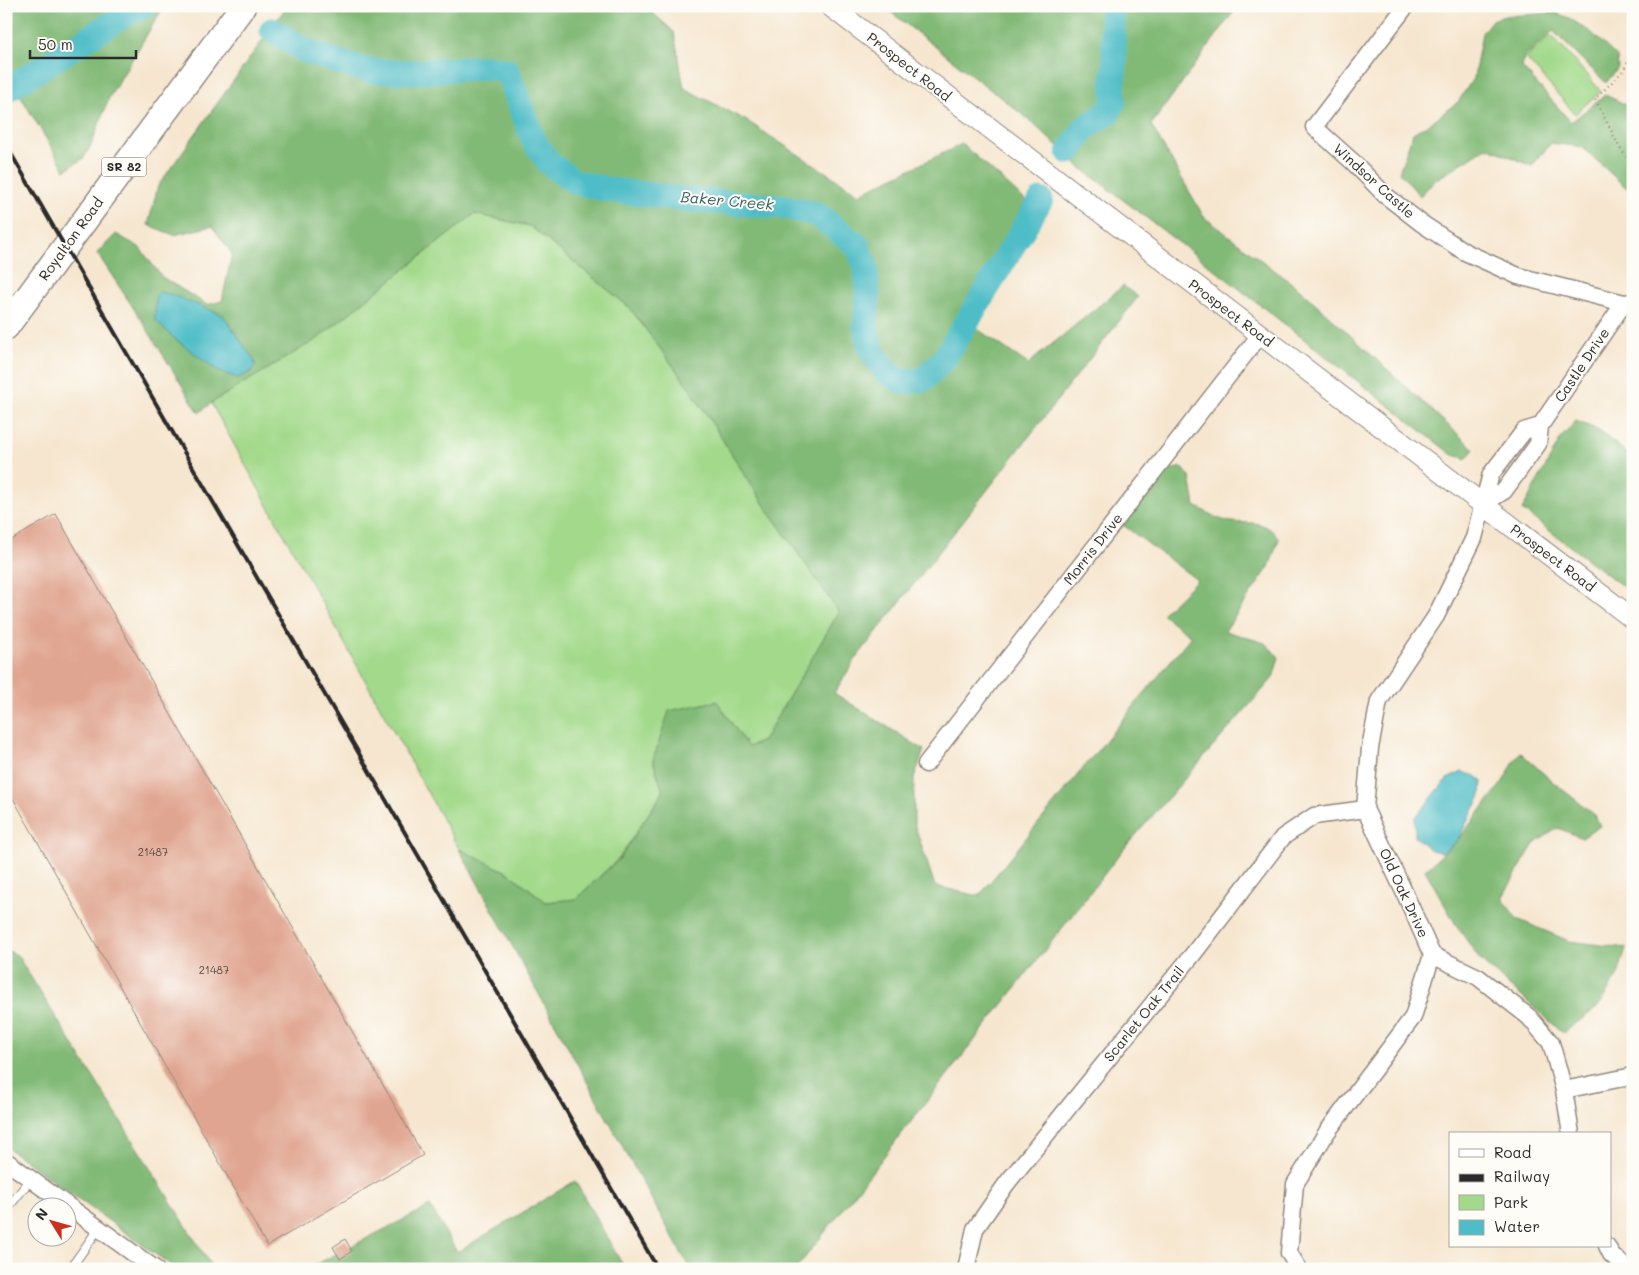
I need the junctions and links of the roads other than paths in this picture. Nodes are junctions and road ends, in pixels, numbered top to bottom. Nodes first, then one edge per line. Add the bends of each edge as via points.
1 (243, 6) edge
2 (830, 6) edge
3 (1406, 6) edge
4 (1629, 303) edge
5 (6, 327) edge
6 (1260, 335) junction
7 (1483, 504) junction
8 (1633, 619) edge
9 (926, 764) dead end
10 (1365, 809) junction
11 (1432, 955) junction
12 (1633, 1076) edge
13 (1564, 1090) junction
14 (1571, 1132) edge
15 (6, 1161) edge
16 (30, 1179) junction
17 (6, 1210) edge
18 (99, 1228) junction
19 (1608, 1248) edge
20 (70, 1269) edge
21 (155, 1269) edge
22 (966, 1269) edge
23 (1299, 1269) edge
24 (1627, 1269) edge

1 - 5 main road, Royalton Road / SR 82
2 - 6 street, Prospect Road
3 - 4 street, Windsor Castle via 1314,126 1385,195 1466,252 1518,276
4 - 7 street, Castle Drive via 1540,426 1538,444 1504,491
6 - 7 street, Prospect Road
6 - 9 street, Morris Drive
7 - 8 street, Prospect Road
7 - 10 street, Old Oak Drive via 1474,538 1436,616 1379,701 1370,748
10 - 11 street, Old Oak Drive
10 - 22 street, Scarlet Oak Trail via 1314,816 1283,838 1007,1183 975,1229
11 - 13 street via 1478,977 1529,1017 1551,1043
11 - 23 street, Old Oak Drive via 1413,1017 1327,1132 1295,1184 1289,1253
12 - 13 street
13 - 14 street
15 - 16 street
16 - 17 lane
16 - 18 street
18 - 20 lane
18 - 21 street
19 - 24 street

